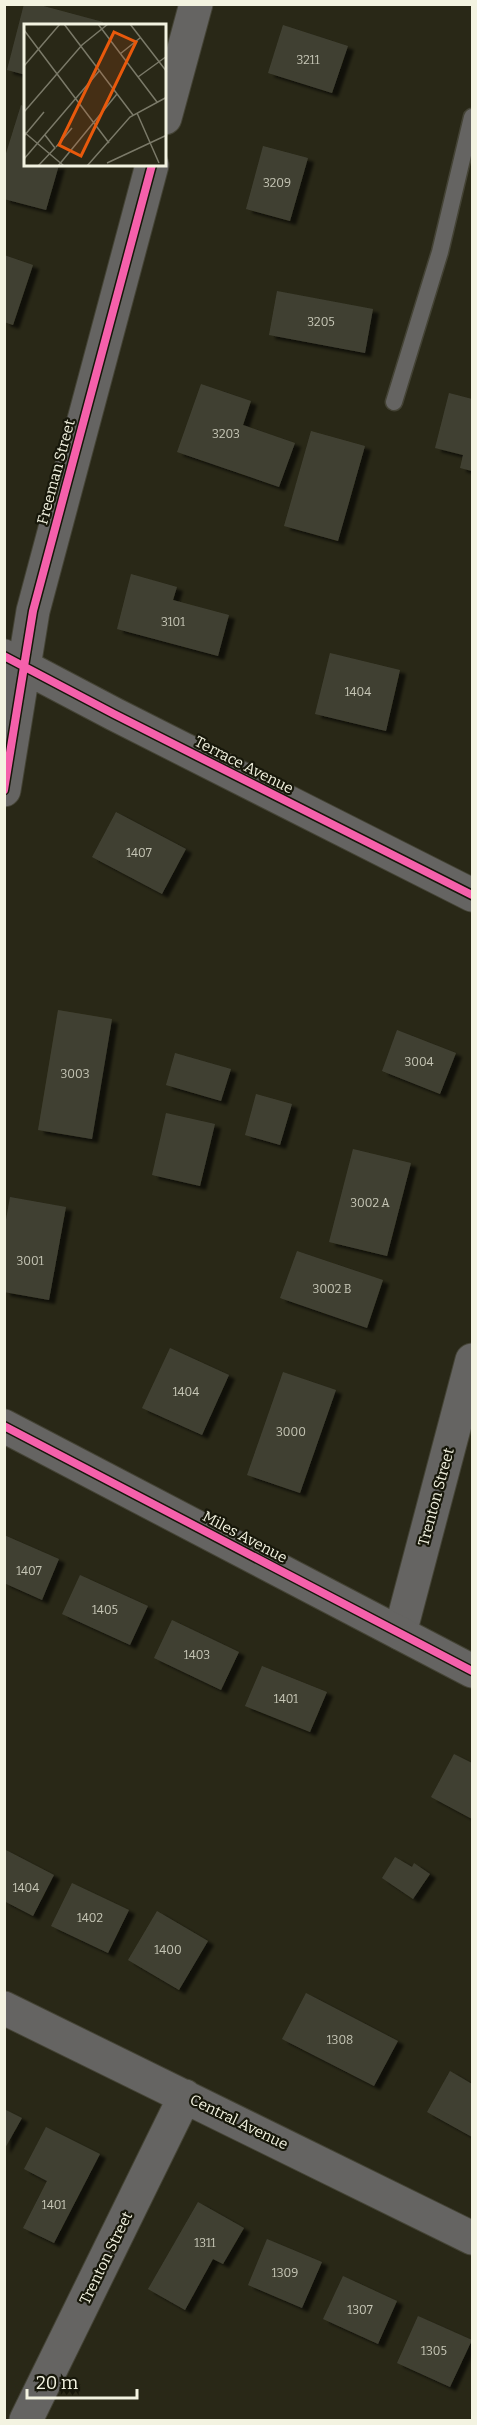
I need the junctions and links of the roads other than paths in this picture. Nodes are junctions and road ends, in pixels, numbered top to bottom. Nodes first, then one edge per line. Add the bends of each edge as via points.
1 (196, 4) edge
2 (166, 114) edge
3 (472, 117) edge
4 (469, 150) edge
5 (152, 166) edge
6 (394, 402) dead end
7 (14, 660) edge
8 (4, 790) edge
9 (472, 895) edge
10 (472, 1360) edge
11 (4, 1426) edge
12 (400, 1633) junction
13 (472, 1671) edge
14 (4, 2008) edge
15 (185, 2096) junction
16 (472, 2238) edge
17 (27, 2421) edge

1 - 2 street
3 - 4 lane
4 - 6 lane
5 - 7 street, Freeman Street via 33,611
7 - 8 street, Freeman Street
7 - 9 street, Terrace Avenue
10 - 12 street, Trenton Street
11 - 12 street, Miles Avenue
12 - 13 street, Miles Avenue
14 - 15 street, Central Avenue
15 - 16 street, Central Avenue
15 - 17 street, Trenton Street

